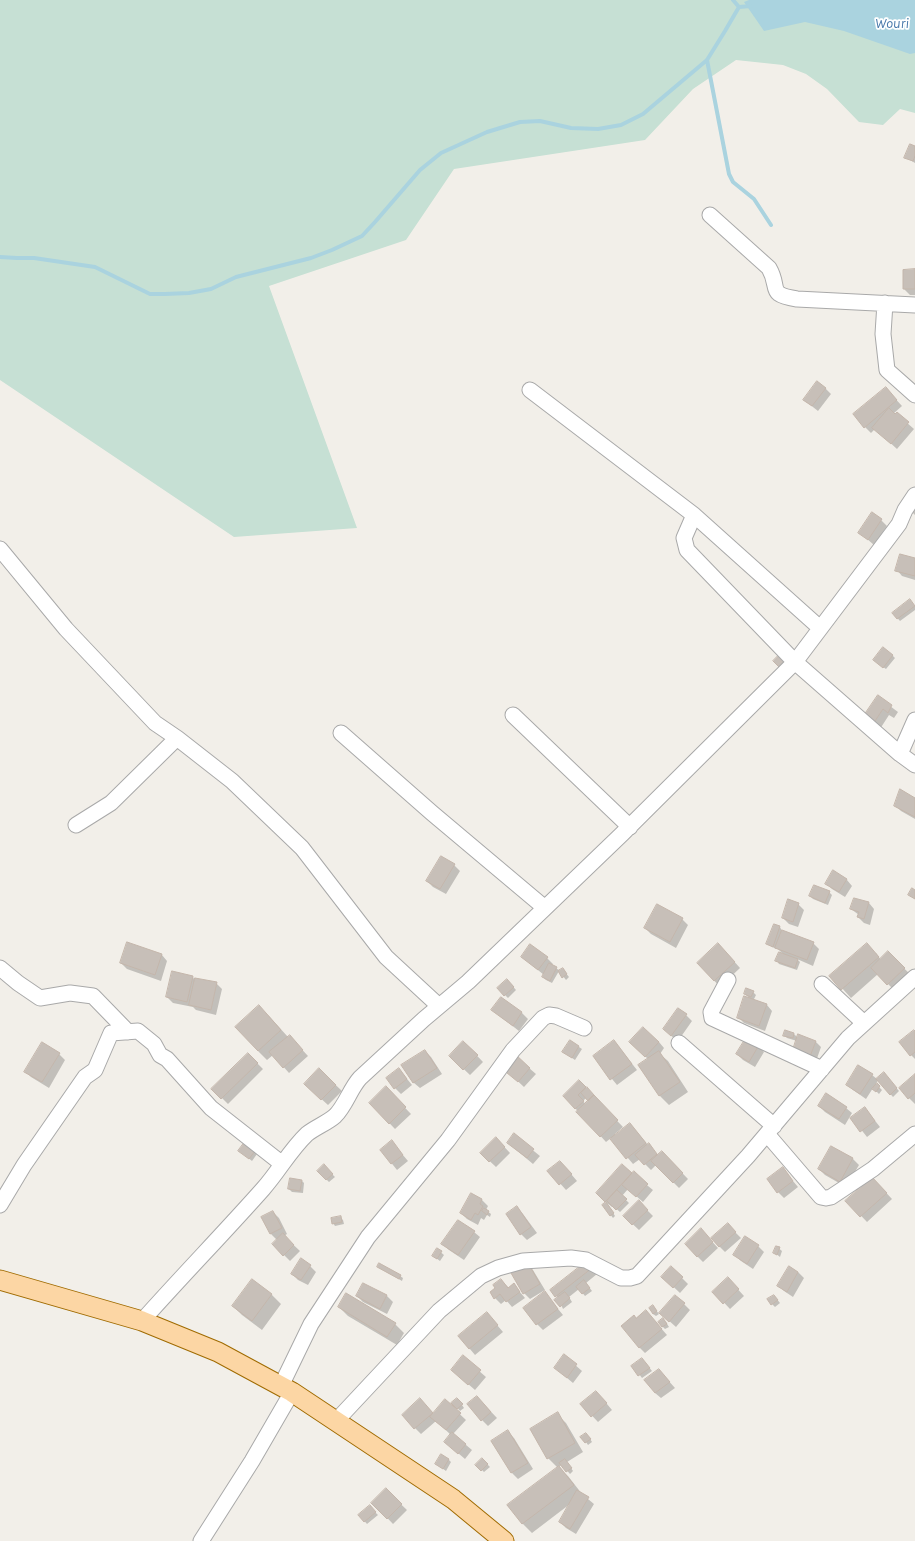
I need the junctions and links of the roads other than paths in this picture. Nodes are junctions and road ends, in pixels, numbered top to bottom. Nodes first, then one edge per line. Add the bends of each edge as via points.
1 (710, 215) dead end
2 (885, 303) junction
3 (915, 305) edge
4 (530, 390) dead end
5 (915, 395) edge
6 (915, 495) edge
7 (694, 515) junction
8 (0, 548) edge
9 (820, 628) junction
10 (796, 662) junction
11 (513, 715) dead end
12 (915, 720) edge
13 (340, 733) dead end
14 (177, 738) junction
15 (900, 754) junction
16 (915, 765) edge
17 (76, 825) dead end
18 (630, 827) junction
19 (544, 908) junction
20 (0, 968) edge
21 (728, 980) dead end
22 (822, 984) dead end
23 (912, 985) edge
24 (439, 1006) junction
25 (864, 1023) junction
26 (584, 1028) dead end
27 (128, 1032) junction
28 (679, 1043) dead end
29 (822, 1069) junction
30 (770, 1130) junction
31 (915, 1134) edge
32 (282, 1164) junction
33 (0, 1205) edge
34 (0, 1280) edge
35 (142, 1321) junction
36 (286, 1389) junction
37 (336, 1421) junction
38 (201, 1541) edge
39 (504, 1541) edge

1 - 2 street via 769,268 776,292 780,296 797,300
2 - 3 street
2 - 5 street via 883,334 887,370
4 - 7 street
6 - 9 street via 899,524
7 - 9 street
7 - 10 street via 684,538 687,550
8 - 14 street via 66,629 155,723
9 - 10 street
10 - 15 street
10 - 18 street
11 - 18 street
12 - 15 street
13 - 19 street
14 - 17 street via 112,803
14 - 24 street via 232,781 302,848 386,958
15 - 16 street
18 - 19 street
19 - 24 street via 468,982
20 - 27 street via 40,998 70,993 93,996
21 - 29 street via 711,1012 712,1018
22 - 25 street
23 - 25 street
24 - 32 street via 360,1078 335,1116 308,1134
25 - 29 street
26 - 36 street via 549,1015 543,1018 513,1050 448,1140 368,1237 311,1324
27 - 32 street via 138,1031 154,1044 160,1055 167,1059 211,1108
27 - 33 street via 111,1033 95,1070 84,1077
28 - 30 street
29 - 30 street
30 - 31 street via 806,1180 821,1197 826,1198 873,1169
30 - 37 street via 637,1276 621,1278 586,1260 571,1258 523,1261 481,1276 439,1311
32 - 35 street via 265,1187
34 - 35 main road
35 - 36 main road via 218,1352
36 - 37 main road
36 - 38 street via 252,1460
37 - 39 main road via 453,1499

